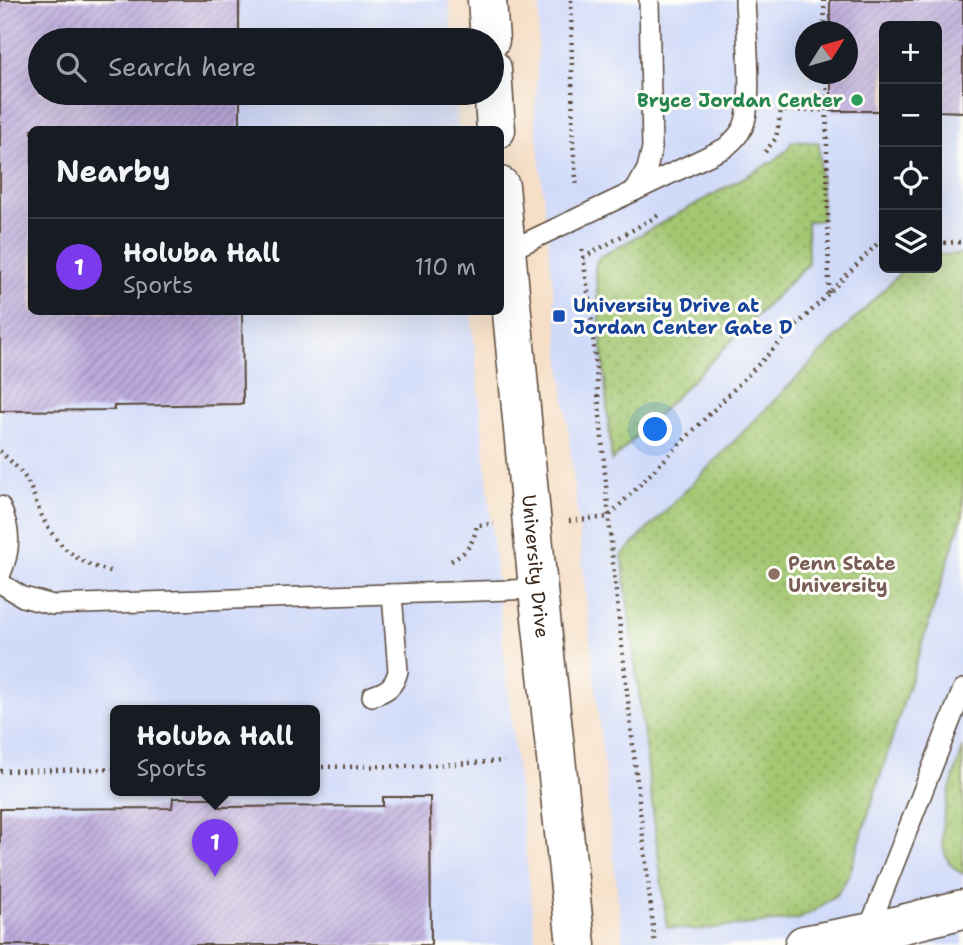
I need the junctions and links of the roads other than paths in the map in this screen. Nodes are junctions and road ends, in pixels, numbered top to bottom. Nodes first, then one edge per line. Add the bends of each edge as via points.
1 (487, 0) edge
2 (649, 0) edge
3 (746, 0) edge
4 (489, 28) edge
5 (494, 105) edge
6 (496, 126) edge
7 (635, 191) junction
8 (504, 230) edge
9 (506, 252) junction
10 (0, 506) edge
11 (0, 576) edge
12 (0, 583) edge
13 (539, 589) junction
14 (391, 594) junction
15 (963, 689) edge
16 (372, 696) dead end
17 (963, 909) edge
18 (867, 933) junction
19 (576, 945) edge
20 (804, 945) edge

1 - 4 main road
2 - 7 lane via 652,148
3 - 7 lane via 748,101 743,127 725,148
5 - 6 main road
7 - 9 lane
8 - 9 main road, University Drive
9 - 13 main road, University Drive
10 - 11 lane via 10,531 8,557
12 - 14 lane via 23,597 53,605
13 - 14 lane
13 - 19 main road, University Drive
14 - 16 lane via 398,671 388,691
15 - 18 lane
17 - 18 main road
18 - 20 main road

